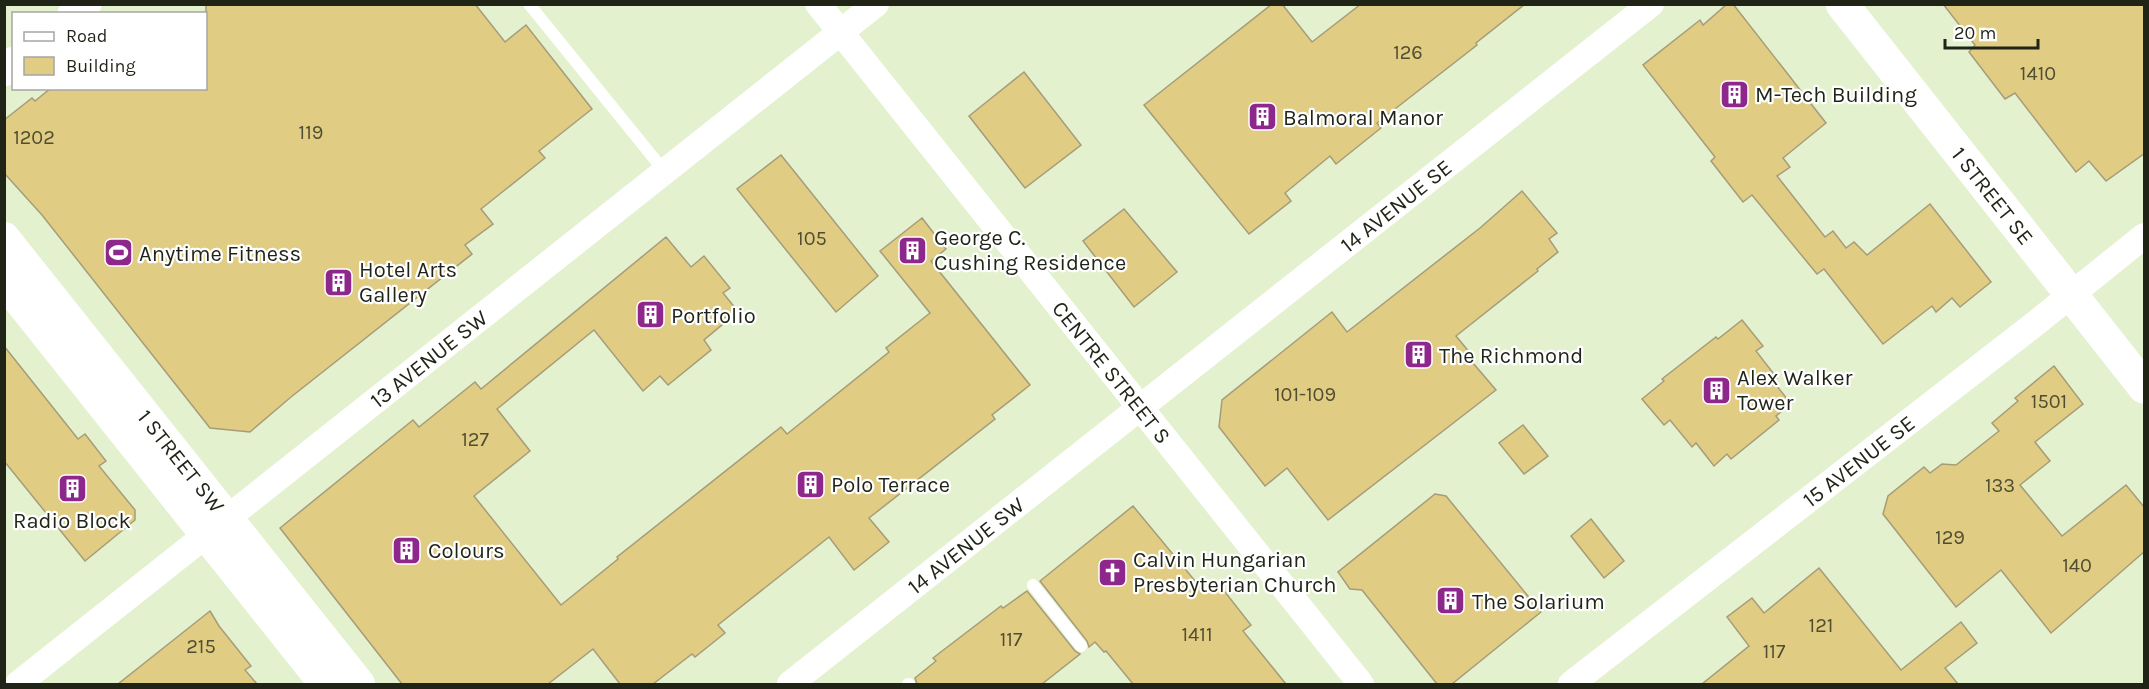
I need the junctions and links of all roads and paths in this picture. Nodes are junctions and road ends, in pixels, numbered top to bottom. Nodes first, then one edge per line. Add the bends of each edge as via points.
1 (529, 4) edge
2 (818, 4) edge
3 (876, 4) edge
4 (1651, 4) edge
5 (1842, 4) edge
6 (840, 33) junction
7 (665, 172) junction
8 (2145, 236) edge
9 (4, 238) edge
10 (4, 280) edge
11 (2072, 294) junction
12 (2145, 387) edge
13 (1142, 408) junction
14 (216, 528) junction
15 (1033, 585) dead end
16 (1081, 646) dead end
17 (18, 684) edge
18 (325, 684) edge
19 (359, 684) edge
20 (790, 684) edge
21 (1360, 684) edge
22 (1571, 684) edge

1 - 7 lane
2 - 6 street, CENTRE STREET S
3 - 6 street, 13 AVENUE SW
4 - 13 street, 14 AVENUE SE
5 - 11 main road, 1 STREET SE
6 - 7 street, 13 AVENUE SW
6 - 13 street, CENTRE STREET S
7 - 14 street, 13 AVENUE SW
8 - 11 street, 15 AVENUE SE
9 - 14 street, 1 STREET SW
10 - 14 street, 1 STREET SW
11 - 12 main road, 1 STREET SE
11 - 22 street, 15 AVENUE SE
13 - 20 street, 14 AVENUE SW
13 - 21 street, CENTRE STREET S
14 - 17 street, 13 AVENUE SW
14 - 18 street, 1 STREET SW
14 - 19 street, 1 STREET SW
15 - 16 lane

